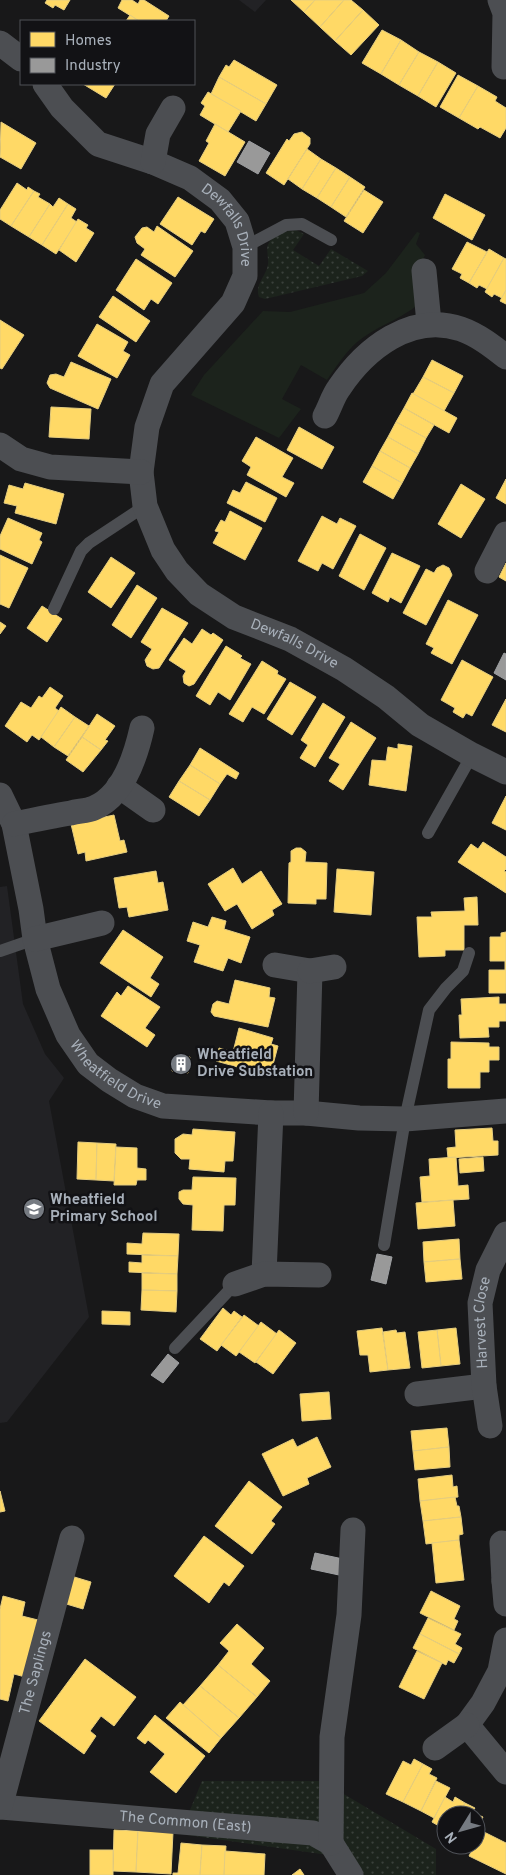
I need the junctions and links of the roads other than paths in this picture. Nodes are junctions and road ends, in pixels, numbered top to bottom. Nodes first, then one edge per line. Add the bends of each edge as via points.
1 (500, 0) edge
2 (0, 43) edge
3 (20, 58) edge
4 (504, 67) dead end
5 (46, 85) edge
6 (172, 108) dead end
7 (153, 162) junction
8 (331, 240) dead end
9 (245, 247) junction
10 (424, 271) dead end
11 (429, 324) junction
12 (506, 357) edge
13 (325, 416) dead end
14 (0, 445) edge
15 (142, 472) junction
16 (145, 506) junction
17 (506, 534) edge
18 (487, 571) dead end
19 (54, 609) dead end
20 (142, 728) dead end
21 (472, 755) junction
22 (506, 772) edge
23 (119, 786) junction
24 (0, 796) edge
25 (153, 810) dead end
26 (14, 824) junction
27 (428, 833) dead end
28 (102, 923) dead end
29 (35, 938) junction
30 (0, 951) edge
31 (469, 954) dead end
32 (275, 965) dead end
33 (306, 1112) junction
34 (506, 1112) edge
35 (271, 1113) junction
36 (405, 1119) junction
37 (506, 1234) edge
38 (384, 1245) dead end
39 (264, 1274) junction
40 (320, 1275) dead end
41 (235, 1284) joint
42 (175, 1348) dead end
43 (484, 1386) junction
44 (417, 1394) dead end
45 (490, 1426) dead end
46 (353, 1530) dead end
47 (72, 1538) dead end
48 (502, 1543) dead end
49 (505, 1589) edge
50 (506, 1640) edge
51 (467, 1725) junction
52 (435, 1748) dead end
53 (506, 1772) edge
54 (0, 1807) edge
55 (331, 1843) junction
56 (351, 1875) edge

1 - 4 street via 505,13
2 - 3 street
5 - 7 street, Dewfalls Drive via 62,108 98,144
6 - 7 street via 158,134
7 - 9 street, Dewfalls Drive via 190,178 220,200 237,221
8 - 9 lane via 302,224 286,225
9 - 15 street, Dewfalls Drive via 245,276 233,303 162,384 147,427
10 - 11 street
11 - 12 street via 460,328 484,340
11 - 13 street via 388,338 362,360 338,389
14 - 15 street via 21,459 50,467
15 - 16 street, Dewfalls Drive
16 - 19 lane via 81,551
16 - 21 street, Dewfalls Drive via 163,550 199,594 234,617 290,639 344,669 420,725
17 - 18 street
20 - 23 street via 136,754
21 - 22 street, Dewfalls Drive
21 - 27 lane
23 - 25 street
23 - 26 street via 94,808
24 - 26 street, Wheatfield Drive
26 - 29 street, Wheatfield Drive
28 - 29 street
29 - 30 lane
29 - 35 street, Wheatfield Drive via 48,989 68,1036 88,1064 109,1080 135,1096 162,1106
31 - 36 lane via 463,971 428,1010
32 - 33 street via 322,969
33 - 35 street, Wheatfield Drive
33 - 36 street, Wheatfield Drive
34 - 36 street, Wheatfield Drive
35 - 39 street
36 - 38 lane
37 - 43 street, Harvest Close via 488,1270 480,1303
39 - 40 street
39 - 41 street
41 - 42 lane
43 - 44 street, Harvest Close
43 - 45 street, Harvest Close
46 - 55 street via 349,1615 332,1737
47 - 54 street, The Saplings
48 - 49 street
50 - 51 street via 500,1671
51 - 52 street
51 - 53 street
54 - 55 street, The Common (East) via 290,1830 312,1833
55 - 56 street

